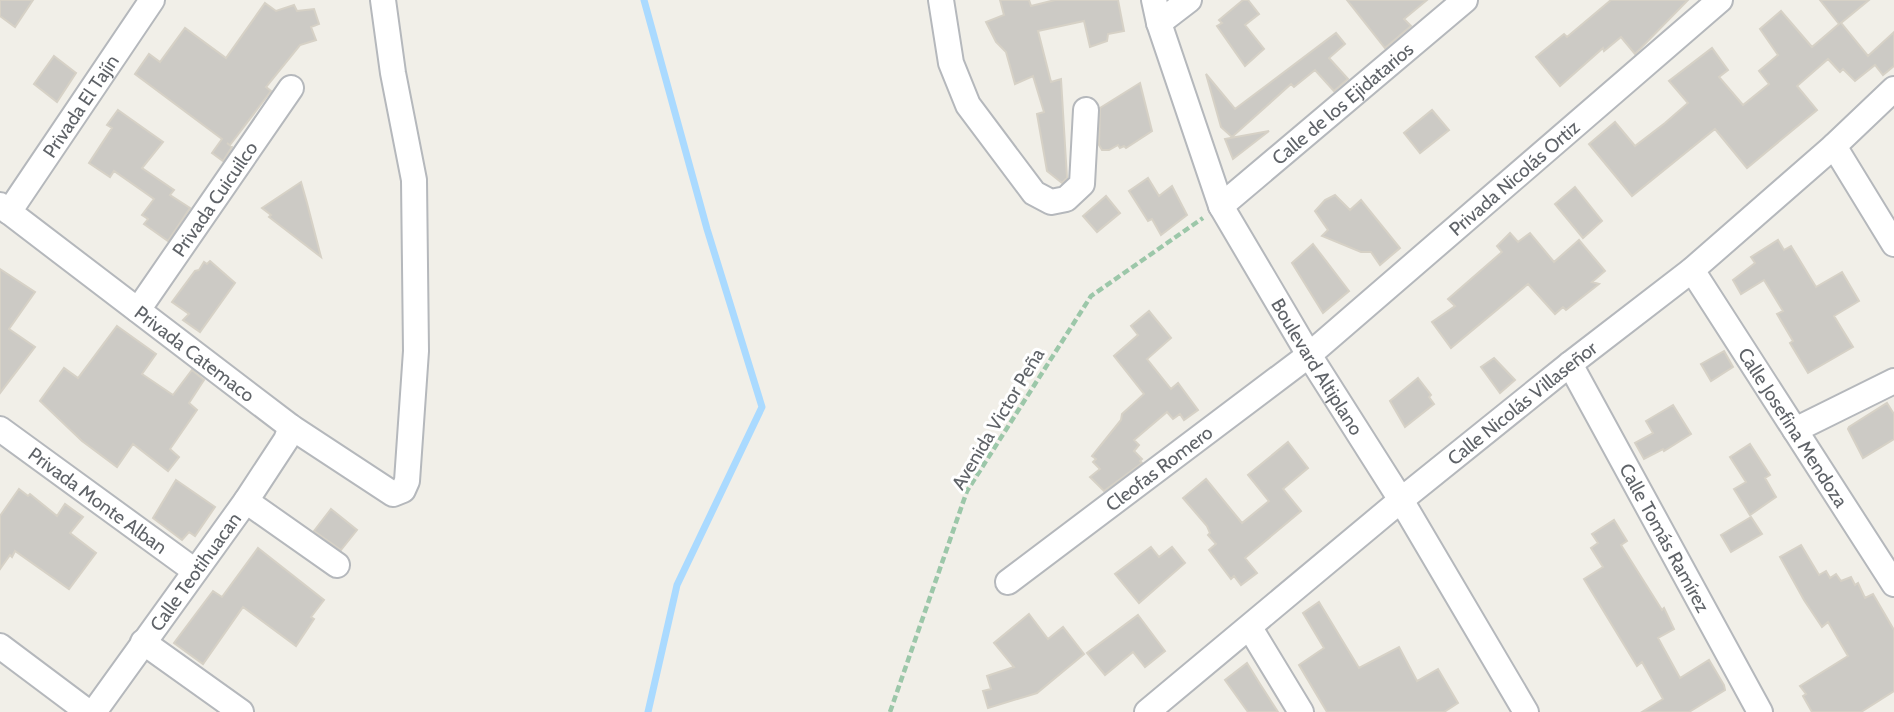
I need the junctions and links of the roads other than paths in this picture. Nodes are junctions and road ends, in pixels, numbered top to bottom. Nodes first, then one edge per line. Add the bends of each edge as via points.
1 (152, 0) edge
2 (383, 0) edge
3 (941, 0) edge
4 (1189, 0) edge
5 (1465, 0) edge
6 (1720, 0) edge
7 (1156, 11) edge
8 (291, 88) dead end
9 (1894, 89) edge
10 (1087, 110) dead end
11 (1834, 146) junction
12 (1861, 190) junction
13 (1221, 206) junction
14 (4, 209) edge
15 (1894, 209) edge
16 (1894, 243) edge
17 (1692, 270) junction
18 (138, 310) junction
19 (1309, 355) junction
20 (1570, 364) junction
21 (1894, 381) edge
22 (291, 427) junction
23 (0, 429) edge
24 (1795, 430) junction
25 (1401, 500) junction
26 (246, 501) junction
27 (337, 565) dead end
28 (195, 571) junction
29 (1008, 582) dead end
30 (1894, 584) edge
31 (1250, 628) junction
32 (144, 642) junction
33 (0, 646) edge
34 (88, 712) edge
35 (94, 712) edge
36 (241, 712) edge
37 (1147, 712) edge
38 (1301, 712) edge
39 (1526, 712) edge
40 (1760, 712) edge

1 - 14 street, Privada El Tajín
2 - 22 street, Privada Catemaco via 414,180 416,351 403,490 393,494
3 - 10 street via 951,63 968,105 1034,192 1051,202 1066,199 1082,184
4 - 7 street
5 - 13 street, Calle de los Ejidatarios
6 - 19 street, Privada Nicolás Ortiz
7 - 13 street, Boulevard Altiplano
8 - 18 street, Privada Cuicuilco
9 - 11 street, Calle Nicolás Villaseñor
11 - 12 street
11 - 17 street, Calle Nicolás Villaseñor
12 - 15 street
12 - 16 street
13 - 19 street, Boulevard Altiplano
14 - 18 street, Privada Catemaco
17 - 20 street, Calle Nicolás Villaseñor
17 - 24 street, Calle Josefina Mendoza
18 - 22 street, Privada Catemaco
19 - 25 street, Boulevard Altiplano
19 - 29 street, Cleofas Romero
20 - 25 street, Calle Nicolás Villaseñor
20 - 40 street, Calle Tomás Ramírez
21 - 24 street
22 - 26 street, Calle Teotihuacan
23 - 28 street, Privada Monte Alban
24 - 30 street, Calle Josefina Mendoza
25 - 31 street, Calle Nicolás Villaseñor
25 - 39 street, Boulevard Altiplano
26 - 27 street
26 - 28 street, Calle Teotihuacan
28 - 32 street, Calle Teotihuacan
31 - 37 street, Calle Nicolás Villaseñor
31 - 38 street
32 - 35 street, Calle Teotihuacan
32 - 36 street
33 - 34 street

